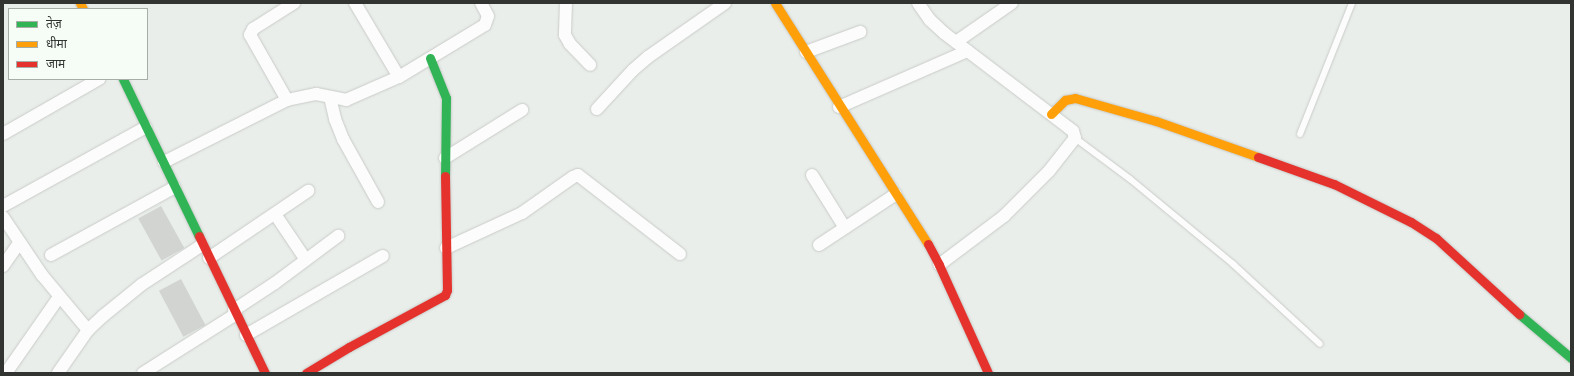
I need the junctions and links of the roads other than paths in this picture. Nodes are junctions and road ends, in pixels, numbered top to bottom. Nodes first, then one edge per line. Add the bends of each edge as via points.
1 (294, 3) edge
2 (355, 3) edge
3 (482, 3) edge
4 (566, 3) edge
5 (725, 3) edge
6 (775, 3) edge
7 (918, 3) edge
8 (1012, 3) edge
9 (1352, 3) edge
10 (860, 32) dead end
11 (956, 42) junction
12 (967, 51) junction
13 (806, 52) junction
14 (430, 58) junction
15 (590, 65) dead end
16 (399, 77) junction
17 (97, 80) edge
18 (123, 80) edge
19 (330, 97) junction
20 (287, 100) junction
21 (839, 107) junction
22 (597, 108) dead end
23 (522, 110) dead end
24 (1051, 114) junction
25 (146, 127) junction
26 (3, 134) edge
27 (1300, 134) dead end
28 (1075, 138) junction
29 (445, 158) junction
30 (164, 162) junction
31 (812, 175) dead end
32 (176, 188) junction
33 (308, 192) dead end
34 (896, 194) junction
35 (378, 202) dead end
36 (3, 206) edge
37 (275, 214) junction
38 (3, 217) edge
39 (845, 228) junction
40 (338, 236) dead end
41 (20, 242) junction
42 (202, 245) junction
43 (819, 245) dead end
44 (446, 248) junction
45 (680, 254) dead end
46 (51, 255) dead end
47 (383, 256) dead end
48 (209, 258) junction
49 (306, 260) junction
50 (939, 264) junction
51 (3, 266) edge
52 (59, 298) junction
53 (235, 312) junction
54 (88, 330) junction
55 (246, 335) junction
56 (1320, 344) dead end
57 (1571, 358) edge
58 (6, 373) edge
59 (58, 373) edge
60 (143, 373) edge
61 (265, 373) edge
62 (306, 373) edge
63 (988, 373) edge

1 - 20 street via 253,29 250,35
2 - 16 street
3 - 14 street via 488,16 485,25
4 - 15 street via 564,35
5 - 22 street via 648,57
6 - 13 street
7 - 11 street via 930,20
8 - 11 street
9 - 27 lane
10 - 13 street
11 - 12 street
12 - 21 street
12 - 24 street
13 - 21 street
14 - 16 street
14 - 29 street via 446,98
16 - 19 street via 349,100
17 - 26 street
18 - 25 street
19 - 20 street via 316,94
19 - 35 street via 343,139
20 - 30 street
21 - 34 street
23 - 29 street
24 - 28 street via 1073,132
24 - 57 street via 1065,100 1075,98 1156,121 1334,184 1377,204 1436,238 1526,321
25 - 30 street
25 - 36 street
28 - 50 street via 1049,171 1004,216
28 - 56 lane via 1130,179 1233,264
29 - 44 street
30 - 32 street
31 - 39 street
32 - 42 street
32 - 46 street
33 - 37 street
34 - 39 street
34 - 50 street
37 - 48 street
37 - 49 street
38 - 41 street
39 - 43 street
40 - 49 street
41 - 51 street
41 - 52 street
42 - 48 street
42 - 54 street via 141,285
44 - 45 street via 522,213 578,175
44 - 62 street via 446,295
47 - 55 street
48 - 53 street
49 - 53 street
50 - 63 street
52 - 54 street
52 - 58 street
53 - 55 street
53 - 60 street
54 - 59 street
55 - 61 street

